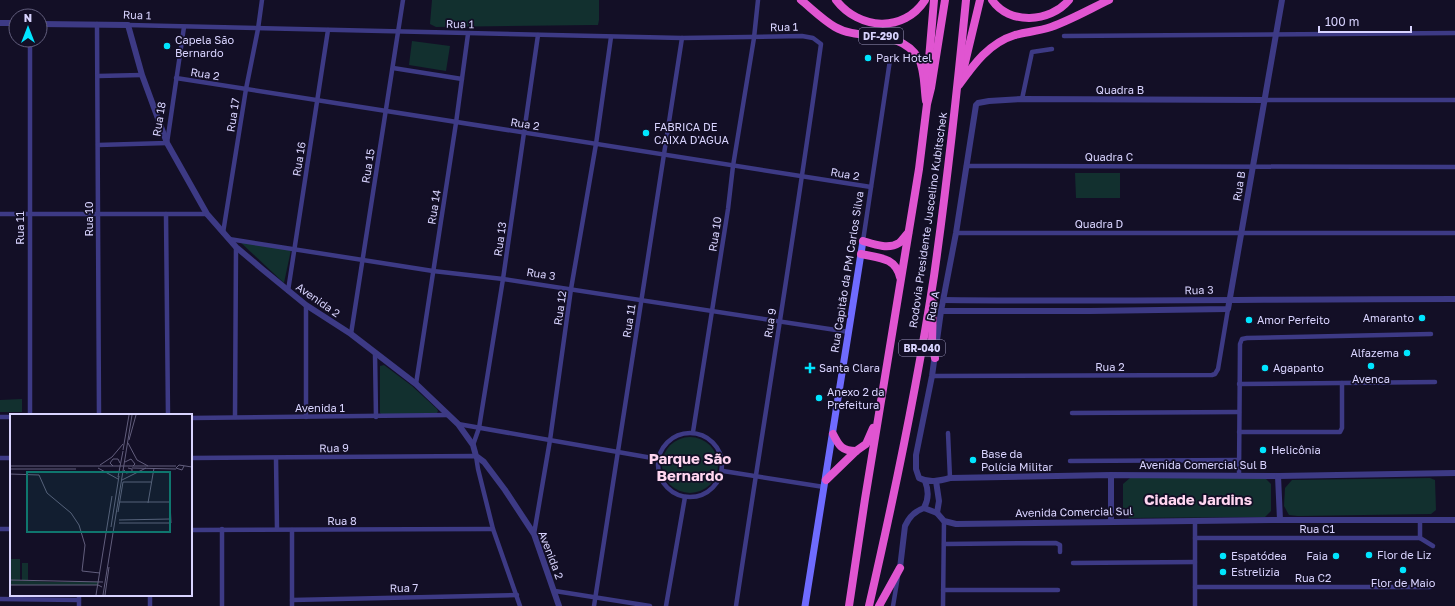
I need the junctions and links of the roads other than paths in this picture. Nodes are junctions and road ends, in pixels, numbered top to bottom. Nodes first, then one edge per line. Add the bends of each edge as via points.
1 (262, 0) edge
2 (403, 0) edge
3 (758, 0) edge
4 (801, 0) edge
5 (836, 0) edge
6 (926, 0) edge
7 (934, 0) edge
8 (945, 0) edge
9 (966, 0) edge
10 (980, 0) edge
11 (992, 0) edge
12 (1068, 0) edge
13 (1109, 0) edge
14 (1282, 0) edge
15 (48, 24) edge
16 (98, 24) junction
17 (128, 25) junction
18 (184, 27) junction
19 (258, 29) junction
20 (328, 30) junction
21 (398, 32) junction
22 (1455, 33) edge
23 (468, 34) junction
24 (1276, 34) junction
25 (538, 35) junction
26 (1064, 36) dead end
27 (611, 37) junction
28 (682, 38) junction
29 (754, 38) junction
30 (821, 44) joint
31 (30, 48) edge
32 (1052, 50) dead end
33 (890, 60) dead end
34 (393, 68) junction
35 (142, 75) junction
36 (98, 76) junction
37 (176, 78) junction
38 (462, 80) junction
39 (958, 86) junction
40 (246, 89) junction
41 (1022, 99) junction
42 (1265, 100) junction
43 (1455, 100) edge
44 (317, 101) junction
45 (927, 103) junction
46 (976, 105) joint
47 (385, 112) junction
48 (456, 123) junction
49 (525, 133) junction
50 (167, 143) junction
51 (596, 144) junction
52 (98, 145) junction
53 (665, 154) junction
54 (733, 166) junction
55 (966, 166) junction
56 (1252, 166) junction
57 (1455, 167) edge
58 (803, 176) junction
59 (871, 187) junction
60 (98, 213) junction
61 (0, 214) edge
62 (29, 214) junction
63 (166, 214) junction
64 (207, 214) junction
65 (223, 233) junction
66 (908, 233) junction
67 (1455, 233) edge
68 (956, 234) junction
69 (1242, 234) junction
70 (229, 239) junction
71 (863, 241) junction
72 (236, 247) junction
73 (294, 249) junction
74 (861, 254) junction
75 (362, 260) junction
76 (433, 270) junction
77 (934, 276) junction
78 (503, 278) junction
79 (900, 281) junction
80 (571, 289) junction
81 (288, 291) junction
82 (1455, 299) edge
83 (641, 300) junction
84 (944, 300) junction
85 (1230, 300) junction
86 (1090, 301) junction
87 (306, 305) junction
88 (1228, 310) junction
89 (712, 311) junction
90 (941, 311) junction
91 (1090, 311) junction
92 (779, 321) junction
93 (849, 332) junction
94 (351, 334) junction
95 (1431, 334) dead end
96 (375, 353) junction
97 (935, 358) junction
98 (1215, 374) joint
99 (932, 376) junction
100 (1435, 382) dead end
101 (1342, 383) junction
102 (416, 384) junction
103 (1239, 384) junction
104 (1239, 412) junction
105 (1072, 413) dead end
106 (30, 414) edge
107 (99, 414) edge
108 (168, 414) edge
109 (880, 414) junction
110 (449, 415) junction
111 (235, 417) junction
112 (306, 417) junction
113 (376, 417) junction
114 (192, 418) edge
115 (458, 424) junction
116 (479, 428) junction
117 (693, 432) junction
118 (1239, 432) junction
119 (948, 433) dead end
120 (833, 434) junction
121 (550, 440) junction
122 (473, 445) junction
123 (618, 452) junction
124 (856, 452) junction
125 (476, 456) junction
126 (192, 458) edge
127 (276, 458) junction
128 (658, 459) junction
129 (1239, 460) junction
130 (1070, 461) dead end
131 (722, 471) junction
132 (1455, 473) edge
133 (1112, 475) junction
134 (755, 476) junction
135 (1239, 476) junction
136 (1278, 476) junction
137 (950, 478) junction
138 (926, 481) junction
139 (936, 481) junction
140 (825, 484) junction
141 (685, 497) junction
142 (924, 508) junction
143 (937, 513) junction
144 (1280, 520) junction
145 (1420, 520) junction
146 (1455, 520) edge
147 (944, 521) junction
148 (1196, 521) junction
149 (1111, 522) junction
150 (222, 529) junction
151 (277, 529) junction
152 (493, 529) junction
153 (192, 530) edge
154 (292, 530) junction
155 (534, 534) junction
156 (1196, 538) junction
157 (1420, 538) junction
158 (944, 544) junction
159 (1433, 546) dead end
160 (1060, 552) dead end
161 (1073, 562) dead end
162 (1195, 562) junction
163 (900, 568) junction
164 (1196, 587) junction
165 (1430, 587) dead end
166 (943, 590) junction
167 (1058, 590) dead end
168 (555, 592) junction
169 (517, 595) junction
170 (79, 597) edge
171 (0, 598) edge
172 (595, 598) junction
173 (292, 600) junction
174 (79, 606) edge
175 (222, 606) edge
176 (292, 606) edge
177 (520, 606) edge
178 (560, 606) edge
179 (594, 606) edge
180 (650, 606) edge
181 (666, 606) edge
182 (736, 606) edge
183 (805, 606) edge
184 (850, 606) edge
185 (869, 606) edge
186 (879, 606) edge
187 (893, 606) edge
188 (943, 606) edge
189 (1195, 606) edge

1 - 19 street, Rua 17
2 - 21 street, Rua 15
3 - 29 street, Rua 10
4 - 45 highway, DF-290 via 835,27 857,34 892,39 914,53 922,66
5 - 6 highway via 856,17 871,23 886,24 896,23 914,14
7 - 45 highway
8 - 45 highway, Rodovia Presidente Juscelino Kubitschek / BR-040 via 932,88
9 - 39 highway, Rodovia Presidente Juscelino Kubitschek / BR-040
10 - 39 highway
11 - 12 highway via 1006,13 1027,18 1048,15
13 - 39 highway via 1052,27 998,42 974,64
14 - 24 street, Rua B
15 - 16 street
16 - 17 street, Rua 1
16 - 36 street, Rua 10
17 - 18 street, Rua 1
17 - 35 street, Rua 18
18 - 19 street, Rua 1
18 - 37 street, Rua 18
19 - 20 street, Rua 1
19 - 40 street, Rua 17
20 - 21 street, Rua 1
20 - 44 street, Rua 16
21 - 23 street, Rua 1
21 - 34 street, Rua 15
22 - 24 street
23 - 25 street, Rua 1
23 - 38 street, Rua 14
24 - 26 street
24 - 42 street, Rua B
25 - 27 street, Rua 1
25 - 49 street, Rua 13
27 - 28 street, Rua 1
27 - 51 street, Rua 12
28 - 29 street, Rua 1
28 - 53 street, Rua 11
29 - 30 street, Rua 1 via 808,37
29 - 54 street, Rua 10
30 - 58 street, Rua 9
31 - 62 street, Rua 11
32 - 41 street via 1032,52
33 - 59 street, Rua Capitão da PM Carlos Silva
34 - 38 street
34 - 47 street, Rua 15
35 - 36 street
35 - 50 street, Rua 18
36 - 52 street, Rua 10
37 - 40 street, Rua 2
37 - 50 street, Rua 18
38 - 48 street, Rua 14
39 - 77 highway, Rodovia Presidente Juscelino Kubitschek / BR-040
40 - 44 street, Rua 2
40 - 65 street, Rua 17
41 - 42 street, Quadra B
41 - 46 street, Quadra B via 981,102
42 - 43 street
42 - 56 street, Rua B
44 - 47 street, Rua 2
44 - 73 street, Rua 16
45 - 66 highway, Rodovia Presidente Juscelino Kubitschek / BR-040
46 - 55 street, Rua A
47 - 48 street, Rua 2
47 - 75 street, Rua 15
48 - 49 street, Rua 2
48 - 76 street, Rua 14
49 - 51 street, Rua 2
49 - 78 street, Rua 13
50 - 52 street
50 - 64 street, Avenida 2
51 - 53 street, Rua 2
51 - 80 street, Rua 12
52 - 60 street, Rua 10
53 - 54 street, Rua 2
53 - 83 street, Rua 11
54 - 58 street, Rua 2
54 - 89 street, Rua 10
55 - 56 street, Quadra C
55 - 68 street, Rua A
56 - 57 street, Quadra C
56 - 69 street, Rua B
58 - 59 street, Rua 2
58 - 92 street, Rua 9
59 - 71 street, Rua Capitão da PM Carlos Silva
60 - 62 street
60 - 63 street
60 - 107 street, Rua 10
61 - 62 street
62 - 106 street, Rua 11
63 - 64 street
63 - 108 street
64 - 65 street, Avenida 2
65 - 70 street, Avenida 2
66 - 71 highway via 899,243 892,246
66 - 79 highway, Rodovia Presidente Juscelino Kubitschek / BR-040
67 - 69 street, Quadra D
68 - 69 street, Quadra D
68 - 84 street, Rua A
69 - 85 street, Rua B
70 - 72 street, Avenida 2
70 - 73 street, Rua 3
71 - 74 main road, Rua Capitão da PM Carlos Silva
72 - 81 street, Avenida 2
72 - 111 street
73 - 75 street, Rua 3
73 - 81 street, Rua 16
74 - 79 highway via 894,263
74 - 93 main road, Rua Capitão da PM Carlos Silva
75 - 76 street, Rua 3
75 - 94 street, Rua 15
76 - 78 street, Rua 3
76 - 102 street, Rua 14
77 - 97 highway via 932,342
77 - 185 highway, Rodovia Presidente Juscelino Kubitschek / BR-040 via 911,407
78 - 80 street, Rua 3
78 - 116 street, Rua 13
79 - 109 highway, Rodovia Presidente Juscelino Kubitschek / BR-040
80 - 83 street, Rua 3
80 - 121 street, Rua 12
81 - 87 street, Avenida 2
82 - 85 street, Rua 3
83 - 89 street, Rua 3
83 - 123 street, Rua 11
84 - 86 street, Rua 3
84 - 90 street, Rua A
85 - 86 street, Rua 3
85 - 88 street, Rua B
86 - 91 street
87 - 94 street, Avenida 2
87 - 112 street
88 - 91 street, Rua 3
88 - 98 street, Rua B
89 - 92 street, Rua 3
89 - 117 street, Rua 10
90 - 91 street, Rua 3
90 - 97 street, Rua A
92 - 93 street, Rua 3
92 - 134 street, Rua 9
93 - 120 main road, Rua Capitão da PM Carlos Silva
94 - 96 street, Avenida 2
95 - 103 street via 1242,339
96 - 102 street, Avenida 2
96 - 113 street
97 - 99 street, Rua A
98 - 99 street, Rua 2
99 - 138 street, Rua A via 915,463 919,478
100 - 101 street
101 - 103 street
101 - 118 street via 1341,430 1337,433
102 - 110 street, Avenida 2
103 - 104 street
104 - 105 street
104 - 118 street
109 - 124 highway via 869,440
109 - 184 highway, Rodovia Presidente Juscelino Kubitschek / BR-040
110 - 113 street, Avenida 1
110 - 115 street, Avenida 2
111 - 112 street, Avenida 1
111 - 114 street, Avenida 1
112 - 113 street, Avenida 1
115 - 116 street
115 - 122 street, Avenida 2
116 - 121 street
116 - 122 street, Rua 13
117 - 128 street via 683,433 666,443
117 - 131 street via 713,441 723,460
118 - 129 street
119 - 137 street
120 - 124 highway via 842,448
120 - 140 main road, Rua Capitão da PM Carlos Silva
121 - 123 street
121 - 155 street, Rua 12
122 - 125 street, Avenida 2
123 - 128 street
123 - 172 street, Rua 11
124 - 140 highway
125 - 127 street, Rua 9
125 - 152 street, Avenida 2
125 - 155 street, Avenida 2 via 484,462
126 - 127 street, Rua 9
127 - 151 street
128 - 141 street via 661,480 675,494
129 - 130 street
129 - 135 street
131 - 134 street
131 - 141 street via 719,480 705,494
132 - 136 street, Avenida Comercial Sul B
133 - 135 street, Avenida Comercial Sul B
133 - 137 street, Avenida Comercial Sul B
133 - 149 street
134 - 140 street
134 - 182 street, Rua 9
135 - 136 street, Avenida Comercial Sul B
136 - 144 street
137 - 139 street
138 - 139 street
138 - 142 street via 928,494
139 - 143 street via 939,501
140 - 183 main road, Rua Capitão da PM Carlos Silva
141 - 181 street
142 - 143 street
142 - 163 street via 916,512 905,526
143 - 147 street
144 - 145 street, Avenida Comercial Sul
144 - 148 street, Avenida Comercial Sul
145 - 146 street, Avenida Comercial Sul
145 - 157 street
147 - 149 street, Avenida Comercial Sul via 956,524
147 - 158 street
148 - 149 street, Avenida Comercial Sul
148 - 156 street
150 - 151 street, Rua 8
150 - 153 street, Rua 8
150 - 175 street
151 - 154 street, Rua 8
152 - 154 street, Rua 8
152 - 169 street, Avenida 2
154 - 173 street
155 - 168 street, Avenida 2
156 - 157 street, Rua C1
156 - 162 street
157 - 159 street
158 - 160 street via 1056,543 1060,545
158 - 166 street
161 - 162 street
162 - 164 street
163 - 186 highway
163 - 187 street
164 - 165 street, Rua C2
164 - 189 street
166 - 167 street
166 - 188 street
168 - 172 street
168 - 178 street, Avenida 2
169 - 173 street, Rua 7
169 - 177 street, Avenida 2
170 - 171 street
170 - 174 street
172 - 179 street, Rua 11
172 - 180 street
173 - 176 street

